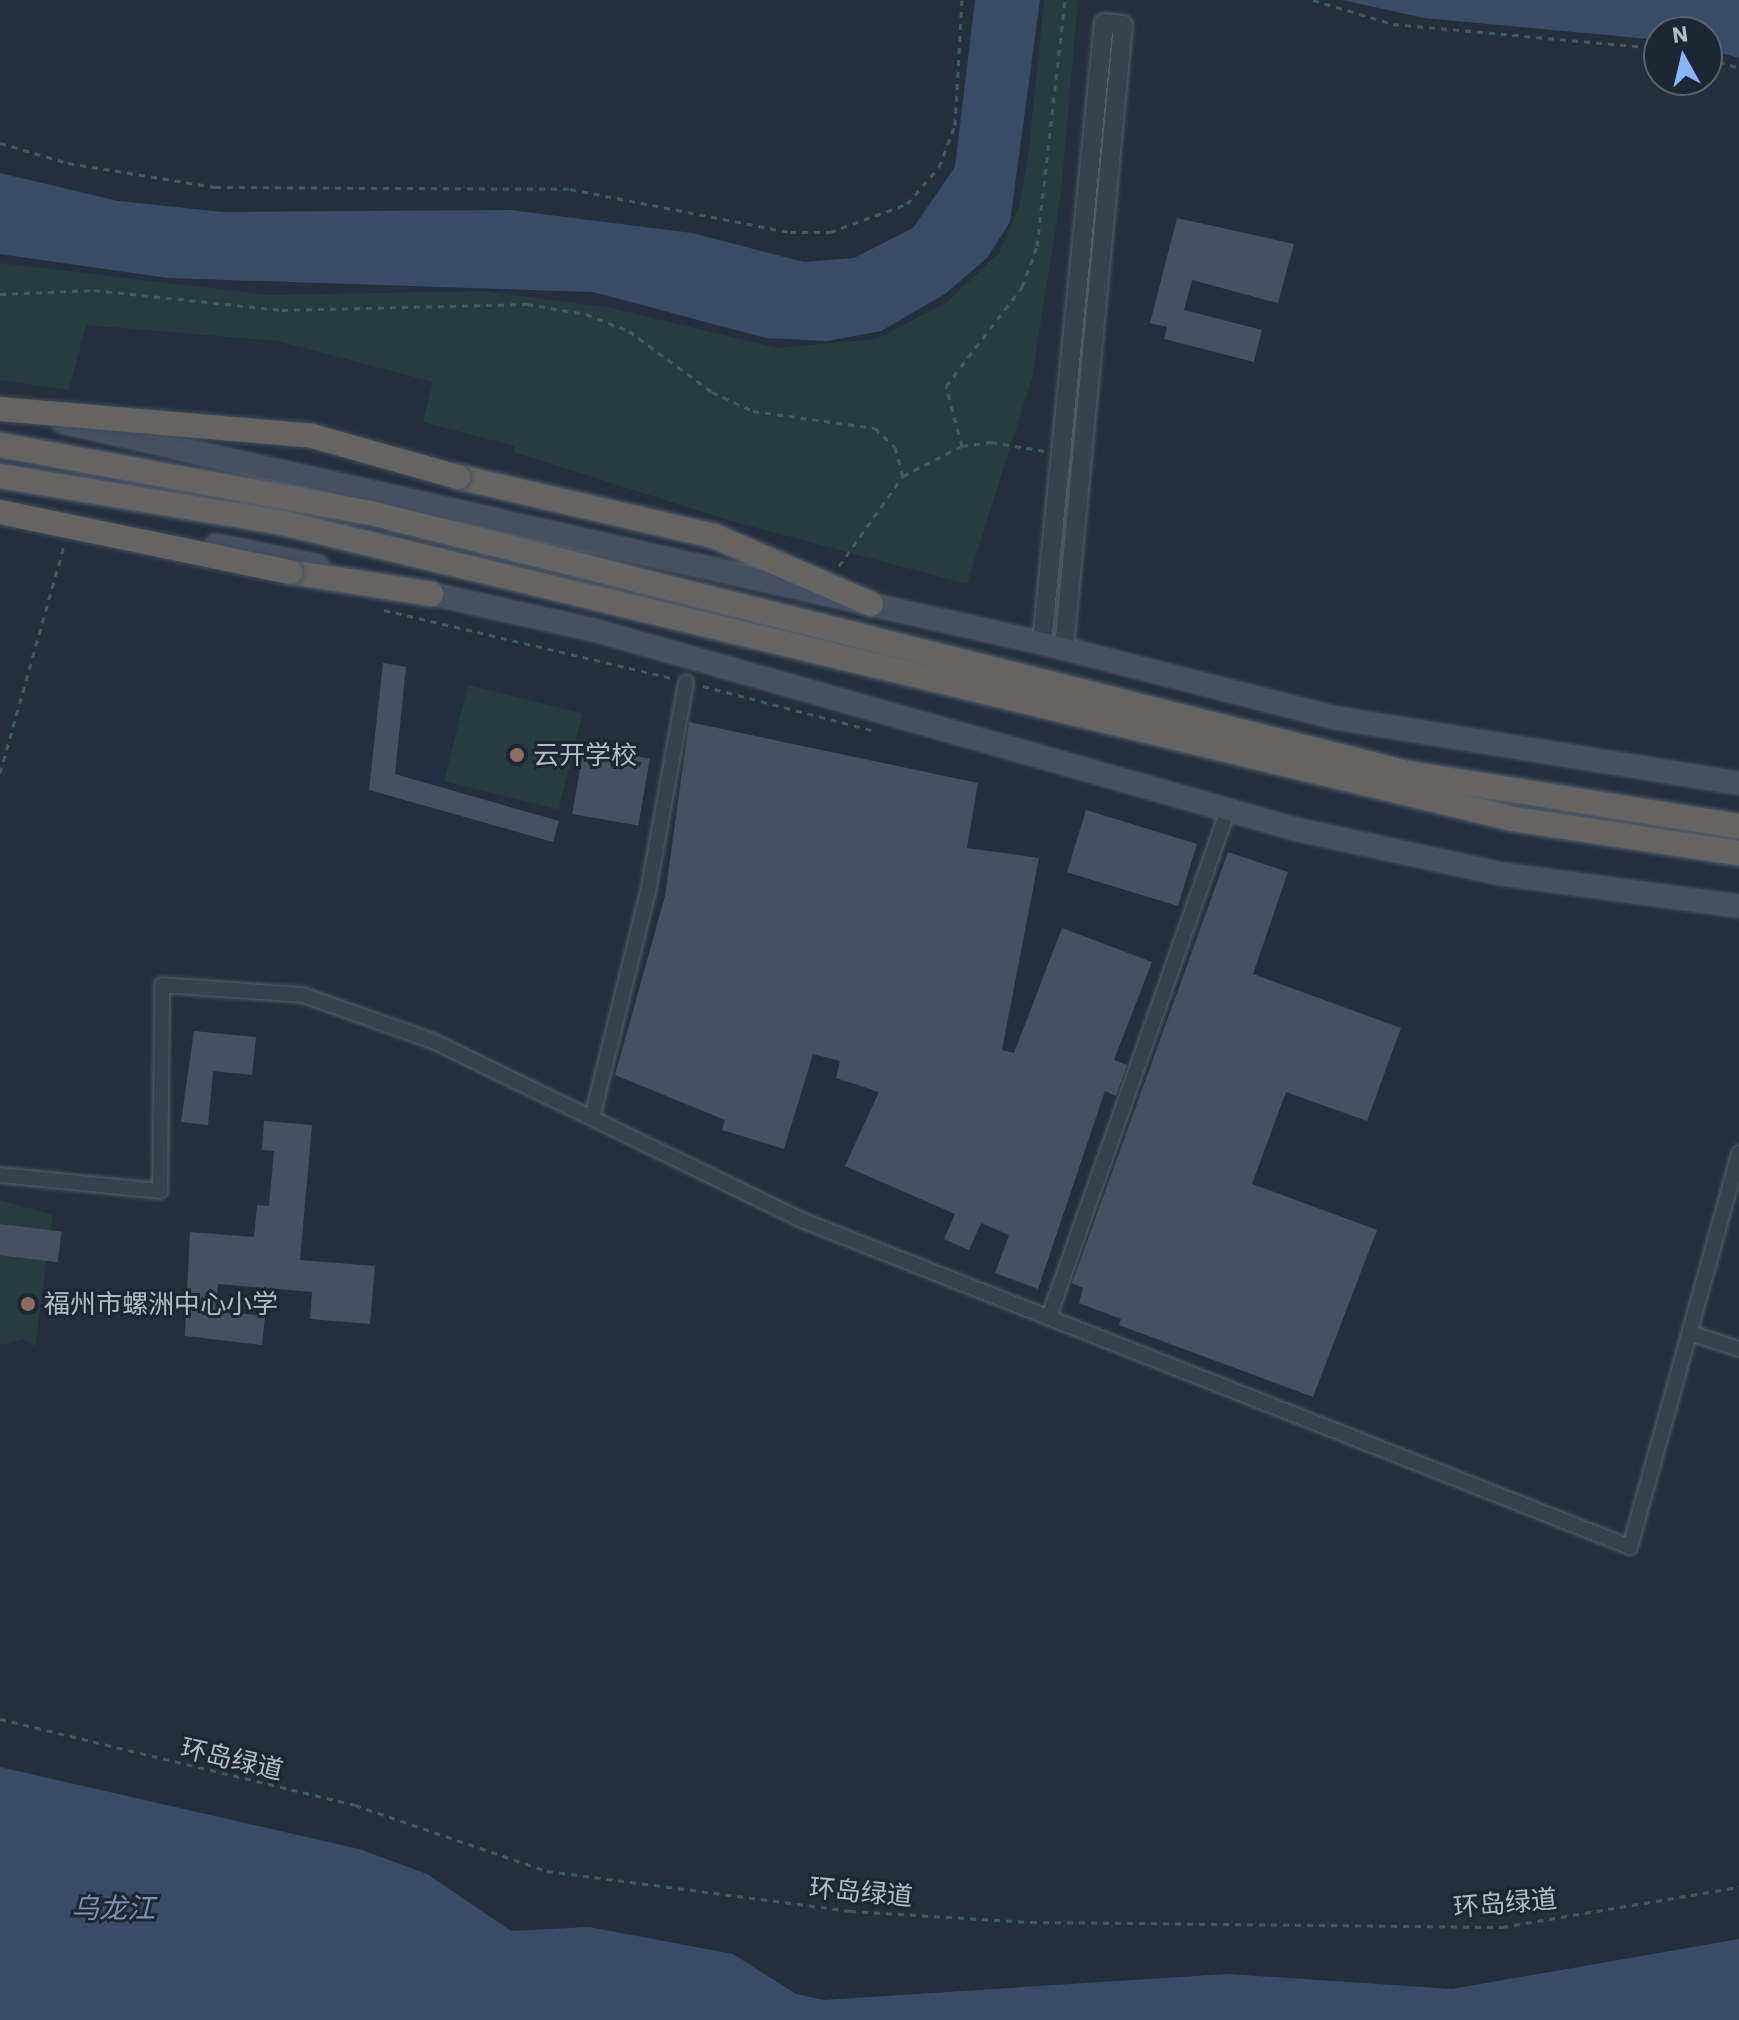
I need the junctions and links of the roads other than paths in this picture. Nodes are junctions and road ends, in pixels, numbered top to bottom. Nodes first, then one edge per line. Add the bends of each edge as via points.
1 (0, 408) edge
2 (0, 445) edge
3 (0, 476) edge
4 (0, 509) edge
5 (431, 594) junction
6 (871, 604) junction
7 (1042, 643) junction
8 (1064, 648) junction
9 (686, 682) road end
10 (1739, 783) edge
11 (1229, 807) junction
12 (1739, 826) edge
13 (1739, 853) edge
14 (1739, 906) edge
15 (592, 1118) junction
16 (1739, 1153) edge
17 (0, 1175) edge
18 (1050, 1314) junction
19 (1693, 1334) junction
20 (1739, 1349) edge

1 - 6 main road
1 - 6 highway, bridge via 312,436 458,477 714,536
2 - 12 highway via 371,513 1407,773
3 - 13 highway via 279,522 1498,815
4 - 5 highway, bridge via 291,572
4 - 5 main road via 72,518
5 - 11 main road via 594,630
6 - 7 main road
7 - 8 main road
7 - 8 street via 1104,23 1123,25
8 - 10 main road via 1383,727
9 - 15 street via 648,892
11 - 14 main road via 1487,871
11 - 18 street
15 - 17 street via 433,1041 303,995 162,985 160,1191
15 - 18 street via 804,1221
16 - 19 street
18 - 19 street via 1630,1547
19 - 20 street

